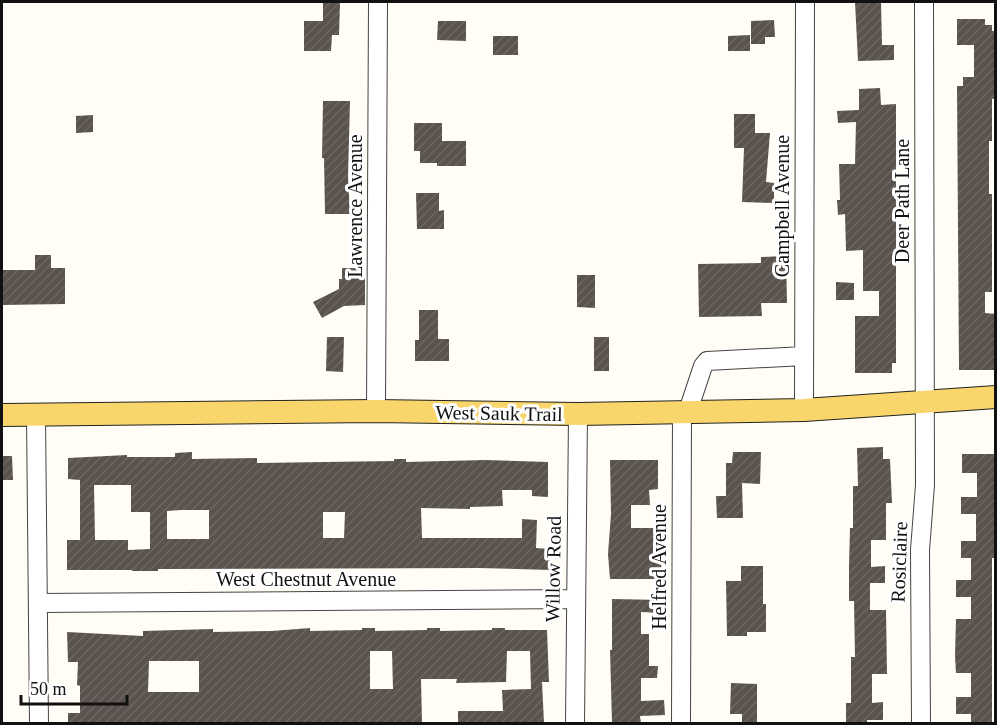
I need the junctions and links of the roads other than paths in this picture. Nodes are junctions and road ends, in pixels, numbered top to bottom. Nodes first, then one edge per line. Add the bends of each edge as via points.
1 (378, 2) edge
2 (805, 2) edge
3 (924, 2) edge
4 (804, 356) junction
5 (996, 397) edge
6 (925, 401) junction
7 (804, 410) junction
8 (376, 411) junction
9 (685, 411) junction
10 (36, 414) junction
11 (578, 414) junction
12 (2, 415) edge
13 (575, 599) junction
14 (38, 603) junction
15 (39, 723) edge
16 (575, 723) edge
17 (681, 723) edge
18 (921, 723) edge

1 - 8 street, Lawrence Avenue
2 - 4 street, Campbell Avenue
3 - 6 street, Deer Path Lane
4 - 7 street, Campbell Avenue
4 - 9 street, Helfred Avenue via 707,361
5 - 6 main road, West Sauk Trail
6 - 7 main road, West Sauk Trail
6 - 18 street, Rosiclaire via 920,550
7 - 9 main road, West Sauk Trail
8 - 10 main road, West Sauk Trail
8 - 11 main road, West Sauk Trail
9 - 11 main road, West Sauk Trail
9 - 17 street, Helfred Avenue
10 - 12 main road, West Sauk Trail
10 - 14 street
11 - 13 street, Willow Road
13 - 14 street, West Chestnut Avenue
13 - 16 street, Willow Road
14 - 15 street

